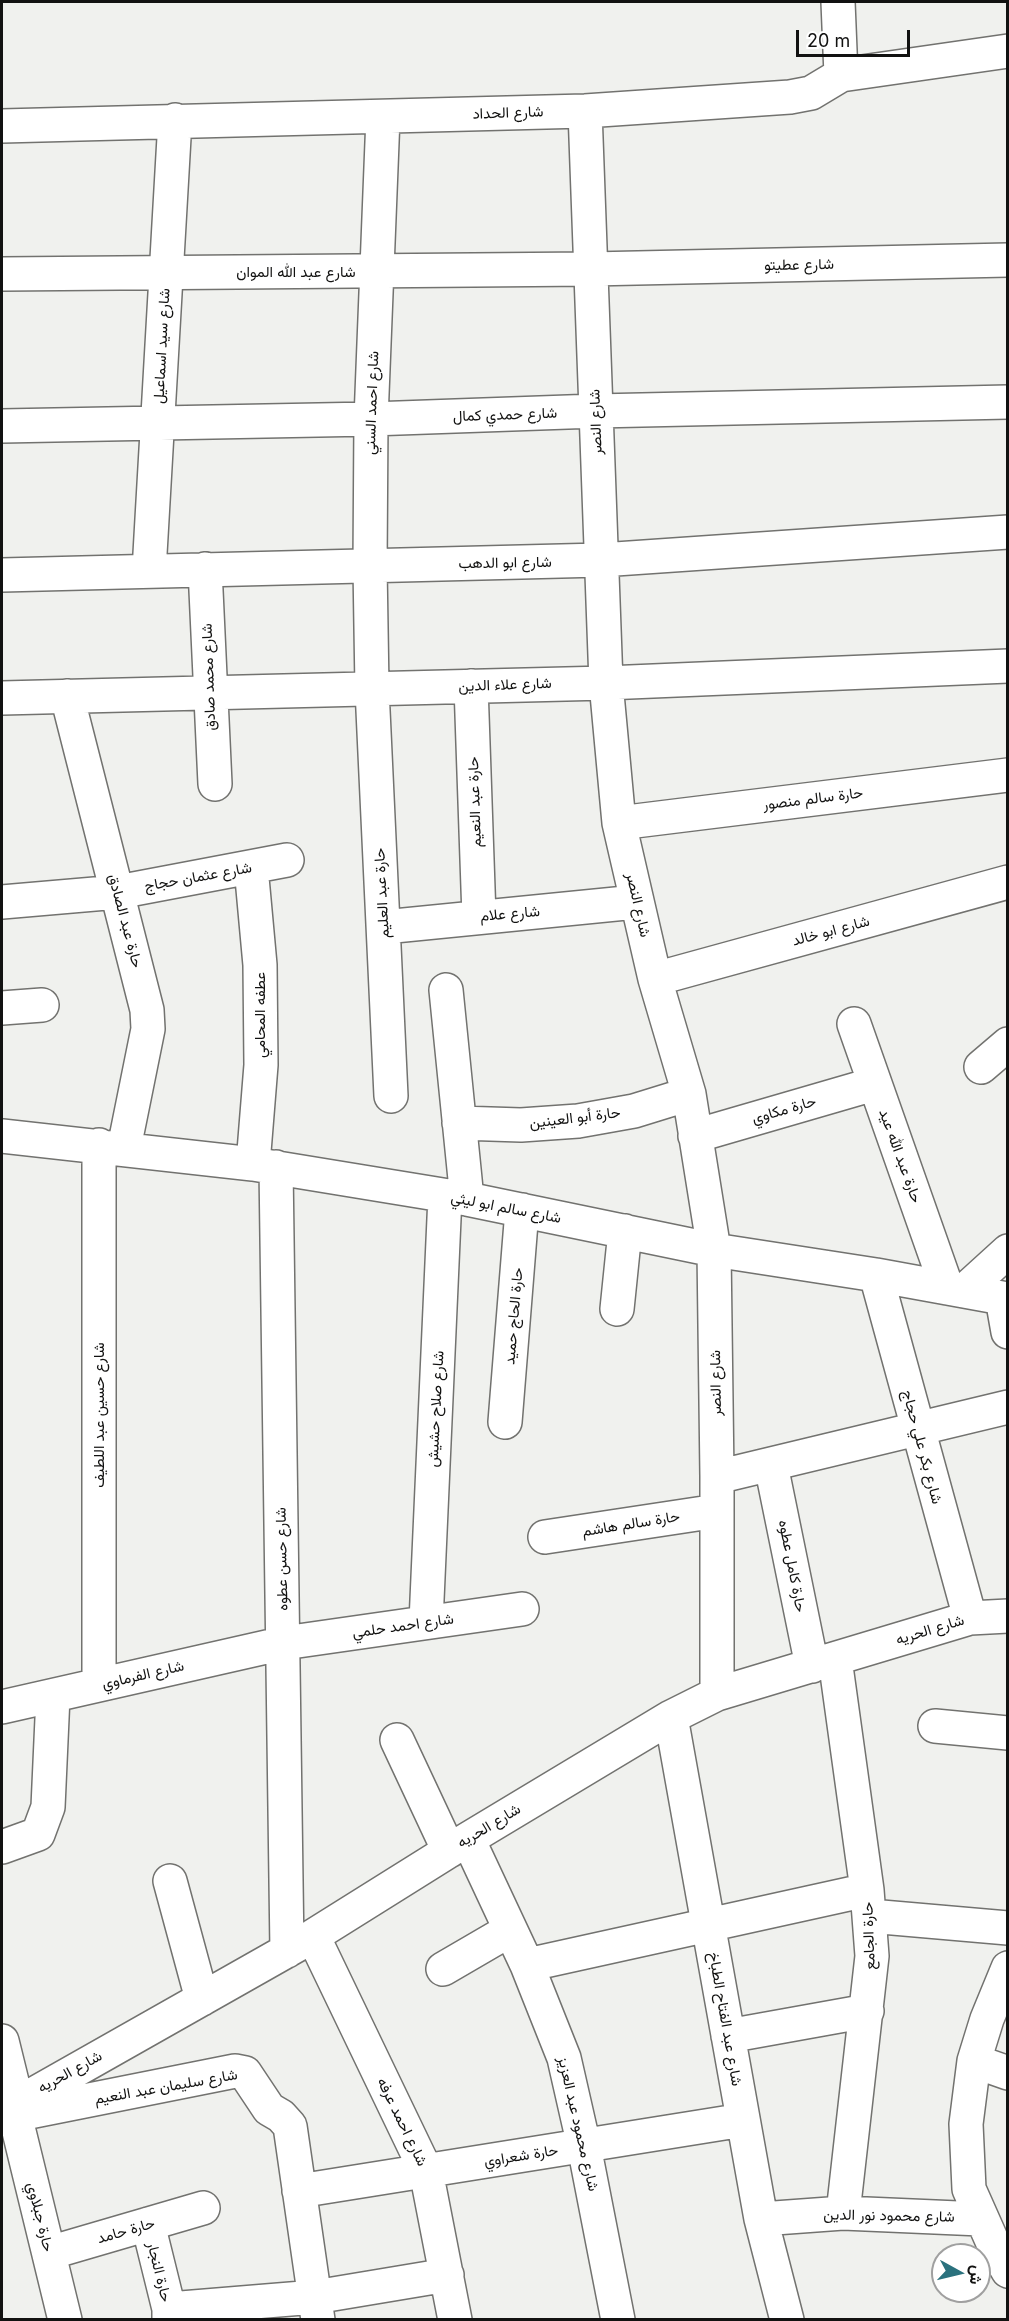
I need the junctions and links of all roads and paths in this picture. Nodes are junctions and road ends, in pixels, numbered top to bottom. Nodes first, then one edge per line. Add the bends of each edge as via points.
1 (838, 2) edge
2 (1008, 51) edge
3 (841, 75) junction
4 (585, 111) junction
5 (383, 117) junction
6 (175, 120) junction
7 (2, 126) edge
8 (1008, 260) edge
9 (591, 269) junction
10 (377, 271) junction
11 (166, 273) junction
12 (2, 274) edge
13 (1008, 402) edge
14 (596, 411) junction
15 (371, 419) junction
16 (157, 422) junction
17 (2, 426) edge
18 (1008, 532) edge
19 (601, 560) junction
20 (370, 566) junction
21 (205, 570) junction
22 (149, 571) junction
23 (2, 575) edge
24 (1007, 669) edge
25 (606, 682) junction
26 (471, 686) junction
27 (372, 689) junction
28 (209, 692) junction
29 (66, 696) junction
30 (2, 698) edge
31 (1008, 775) edge
32 (214, 784) dead end
33 (619, 823) junction
34 (287, 860) dead end
35 (251, 867) junction
36 (1008, 882) edge
37 (118, 892) junction
38 (2, 902) edge
39 (636, 902) junction
40 (479, 917) junction
41 (384, 927) junction
42 (656, 979) junction
43 (446, 990) dead end
44 (42, 1005) dead end
45 (2, 1008) edge
46 (854, 1024) dead end
47 (1008, 1044) edge
48 (981, 1067) dead end
49 (874, 1083) junction
50 (689, 1094) junction
51 (391, 1096) dead end
52 (459, 1123) junction
53 (2, 1136) edge
54 (695, 1136) junction
55 (112, 1147) junction
56 (265, 1166) junction
57 (456, 1198) junction
58 (522, 1210) junction
59 (624, 1232) junction
60 (714, 1250) junction
61 (1008, 1251) edge
62 (876, 1275) junction
63 (955, 1289) junction
64 (1005, 1298) edge
65 (617, 1309) dead end
66 (1008, 1332) edge
67 (1008, 1407) edge
68 (505, 1422) dead end
69 (917, 1428) junction
70 (771, 1465) junction
71 (717, 1477) junction
72 (717, 1511) junction
73 (545, 1537) dead end
74 (522, 1609) dead end
75 (1008, 1616) edge
76 (970, 1618) junction
77 (426, 1622) junction
78 (284, 1643) junction
79 (824, 1663) junction
80 (99, 1684) junction
81 (717, 1694) junction
82 (52, 1696) junction
83 (2, 1707) edge
84 (671, 1717) junction
85 (934, 1726) dead end
86 (1008, 1733) edge
87 (397, 1740) dead end
88 (459, 1845) junction
89 (2, 1847) edge
90 (170, 1881) dead end
91 (869, 1903) junction
92 (709, 1924) junction
93 (1008, 1928) edge
94 (510, 1930) junction
95 (300, 1943) junction
96 (527, 1965) junction
97 (1008, 1968) edge
98 (443, 1969) dead end
99 (202, 1999) junction
100 (867, 2011) junction
101 (728, 2037) junction
102 (2, 2041) edge
103 (974, 2061) junction
104 (1008, 2073) edge
105 (9, 2112) edge
106 (743, 2120) junction
107 (584, 2146) junction
108 (426, 2172) junction
109 (299, 2191) junction
110 (203, 2208) dead end
111 (843, 2213) junction
112 (761, 2219) junction
113 (981, 2219) junction
114 (148, 2224) junction
115 (49, 2253) junction
116 (1008, 2271) edge
117 (447, 2275) junction
118 (317, 2308) edge
119 (169, 2314) edge
120 (65, 2319) edge
121 (455, 2319) edge
122 (618, 2319) edge
123 (788, 2319) edge

1 - 3 street
2 - 3 street, شارع الحداد
3 - 4 street, شارع الحداد via 811,93 790,97
4 - 5 street, شارع الحداد
4 - 9 street, شارع النصر
5 - 6 street, شارع الحداد
5 - 10 street, شارع احمد السني
6 - 7 street, شارع الحداد
6 - 11 street, شارع سيد اسماعيل
8 - 9 street, شارع عطيتو
9 - 10 street, شارع عبد الله الموان
9 - 14 street, شارع النصر
10 - 11 street, شارع عبد الله الموان
10 - 15 street, شارع احمد السني
11 - 12 street, شارع عبد الله الموان
11 - 16 street, شارع سيد اسماعيل
13 - 14 street, شارع حمدي كمال
14 - 15 street, شارع حمدي كمال
14 - 19 street, شارع النصر
15 - 16 street, شارع حمدي كمال
15 - 20 street, شارع احمد السني
16 - 17 street, شارع حمدي كمال
16 - 22 street, شارع سيد اسماعيل
18 - 19 street, شارع ابو الدهب
19 - 20 street, شارع ابو الدهب
19 - 25 street, شارع النصر
20 - 21 street, شارع ابو الدهب
20 - 27 street, شارع احمد السني
21 - 22 street, شارع ابو الدهب
21 - 28 street, شارع محمد صادق
22 - 23 street, شارع ابو الدهب
24 - 25 street, شارع علاء الدين
25 - 26 street, شارع علاء الدين
25 - 33 street, شارع النصر
26 - 27 street, شارع علاء الدين
26 - 40 street, حارة عبد النعيم
27 - 28 street, شارع علاء الدين
27 - 41 street, حارة عبد العليم
28 - 29 street, شارع علاء الدين
28 - 32 street, شارع محمد صادق
29 - 30 street, شارع علاء الدين
29 - 37 street, حارة عبد الصادق
31 - 33 street, حارة سالم منصور
33 - 39 street, شارع النصر
34 - 35 street, شارع عثمان حجاج
35 - 37 street, شارع عثمان حجاج
35 - 56 street, عطفه المحامي via 260,966
36 - 42 street, شارع ابو خالد
37 - 38 street, شارع عثمان حجاج
37 - 55 street, حارة عبد الصادق via 143,989 148,1029
39 - 40 street, شارع علام
39 - 42 street, شارع النصر
40 - 41 street, شارع علام
41 - 51 street, حارة عبد العليم
42 - 50 street, شارع النصر
43 - 52 street
44 - 45 street
46 - 49 street, حارة عبد الله عيد
47 - 48 street
49 - 54 street, حارة مكاوي
49 - 63 street, حارة عبد الله عيد
50 - 52 street, حارة أبو العينين via 634,1111 578,1121 521,1125
50 - 54 street, شارع النصر
52 - 57 street
53 - 55 street, شارع سالم ابو ليثي
54 - 60 street, شارع النصر
55 - 56 street, شارع سالم ابو ليثي
55 - 80 street, شارع حسين عبد اللطيف
56 - 57 street, شارع سالم ابو ليثي
56 - 78 street, شارع حسن عطوه
57 - 58 street, شارع سالم ابو ليثي
57 - 77 street, شارع صلاح حشيش
58 - 59 street, شارع سالم ابو ليثي
58 - 68 street, حارة الحاج حميد
59 - 60 street, شارع سالم ابو ليثي
59 - 65 street
60 - 62 street, شارع سالم ابو ليثي
60 - 71 street, شارع النصر
61 - 63 street
62 - 63 street, شارع سالم ابو ليثي
62 - 69 street, شارع بكر علي حجاج
63 - 64 street, شارع سالم ابو ليثي
64 - 66 street
67 - 69 street
69 - 70 street
69 - 76 street, شارع بكر علي حجاج
70 - 71 street
70 - 79 street, حارة كامل عطوه
71 - 72 street, شارع النصر
72 - 73 street, حارة سالم هاشم
72 - 81 street, شارع النصر
74 - 77 street, شارع احمد حلمي
75 - 76 street, شارع الحريه
76 - 79 street, شارع الحريه
77 - 78 street, شارع احمد حلمي
78 - 80 street, شارع الفرماوي
78 - 95 street, شارع حسن عطوه
79 - 81 street, شارع الحريه
79 - 91 street, حارة الجامع
80 - 82 street, شارع الفرماوي
81 - 84 street, شارع الحريه
82 - 83 street, شارع الفرماوي
82 - 89 street via 48,1807 38,1834
84 - 88 street, شارع الحريه
84 - 92 street, شارع عبد الفتاح الطباخ
85 - 86 street
87 - 88 street, شارع محمود عبد العزيز
88 - 94 street, شارع محمود عبد العزيز
88 - 95 street, شارع الحريه
90 - 99 street
91 - 92 street
91 - 93 street
91 - 100 street, حارة الجامع via 872,1956
92 - 96 street
92 - 101 street, شارع عبد الفتاح الطباخ
94 - 96 street, شارع محمود عبد العزيز
94 - 98 street
95 - 99 street, شارع الحريه
95 - 108 street, شارع احمد عرفه
96 - 107 street, شارع محمود عبد العزيز via 564,2058
97 - 103 street
99 - 105 street, شارع الحريه
100 - 101 street
100 - 111 street, حارة الجامع
101 - 106 street, شارع عبد الفتاح الطباخ
102 - 105 street, حارة جبلاوي
103 - 104 street
103 - 113 street via 966,2124 969,2189
105 - 109 street, شارع سليمان عبد النعيم via 235,2071 245,2073 269,2109 290,2126
105 - 115 street, حارة جبلاوي
106 - 107 street, حارة شعراوي
106 - 112 street, شارع عبد الفتاح الطباخ
107 - 108 street, حارة شعراوي
107 - 122 street, شارع محمود عبد العزيز
108 - 109 street, حارة شعراوي
108 - 117 street, شارع احمد عرفه
109 - 118 street, شارع سليمان عبد النعيم
110 - 114 street, حارة حامد
111 - 112 street, شارع محمود نور الدين
111 - 113 street, شارع محمود نور الدين
112 - 123 street, شارع عبد الفتاح الطباخ
113 - 116 street
114 - 115 street, حارة حامد
114 - 119 street, حارة النجار
115 - 120 street, حارة جبلاوي
117 - 118 street
117 - 121 street, شارع احمد عرفه
118 - 119 street

